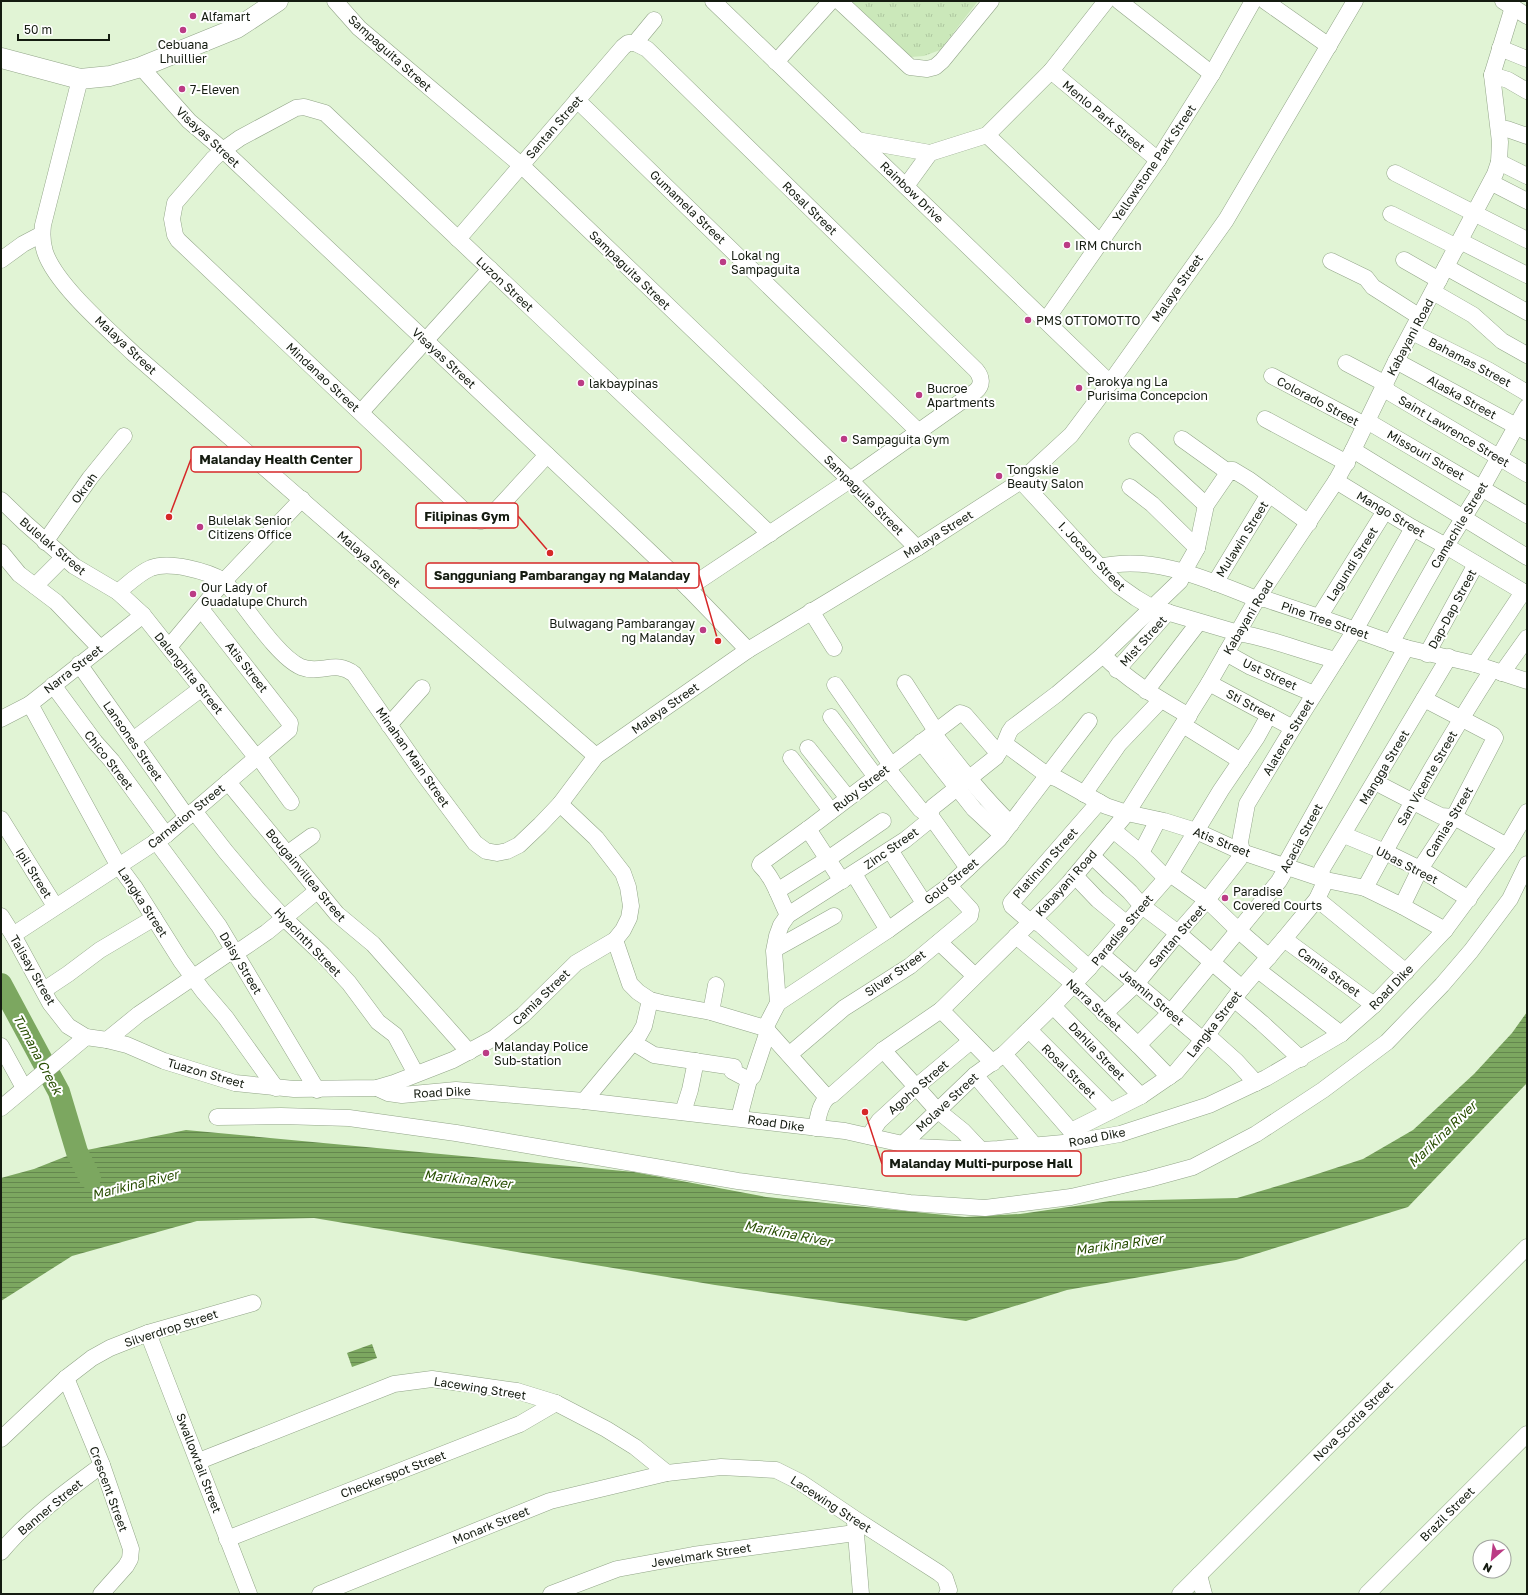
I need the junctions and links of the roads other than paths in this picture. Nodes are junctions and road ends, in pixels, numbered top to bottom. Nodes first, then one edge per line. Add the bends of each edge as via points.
1 (278, 1) edge
2 (335, 1) edge
3 (713, 1) edge
4 (831, 1) edge
5 (839, 1) edge
6 (991, 1) edge
7 (1106, 1) edge
8 (1119, 1) edge
9 (1253, 1) edge
10 (1265, 1) edge
11 (1355, 1) edge
12 (1508, 4) edge
13 (1527, 16) edge
14 (654, 20) dead end
15 (635, 42) junction
16 (1329, 46) junction
17 (1500, 48) junction
18 (1, 58) edge
19 (1527, 59) edge
20 (776, 62) junction
21 (141, 67) junction
22 (1051, 71) junction
23 (1212, 74) junction
24 (1492, 75) junction
25 (80, 80) junction
26 (1527, 91) edge
27 (577, 100) junction
28 (1499, 130) junction
29 (987, 135) junction
30 (1527, 136) edge
31 (858, 140) junction
32 (223, 150) junction
33 (930, 153) junction
34 (1158, 160) junction
35 (1499, 162) junction
36 (521, 165) junction
37 (1395, 173) dead end
38 (1527, 176) edge
39 (1492, 183) junction
40 (906, 186) junction
41 (1527, 201) edge
42 (1391, 214) dead end
43 (1474, 214) junction
44 (42, 234) junction
45 (458, 239) junction
46 (1527, 240) edge
47 (1100, 242) junction
48 (1458, 244) junction
49 (1, 260) edge
50 (1404, 260) dead end
51 (1331, 261) dead end
52 (490, 270) junction
53 (1527, 275) edge
54 (1440, 280) junction
55 (1527, 312) edge
56 (1420, 318) junction
57 (1046, 320) junction
58 (1412, 332) junction
59 (425, 340) junction
60 (1527, 355) edge
61 (1396, 361) junction
62 (1346, 363) dead end
63 (1272, 376) dead end
64 (1110, 383) junction
65 (1384, 386) junction
66 (1527, 393) edge
67 (1527, 407) edge
68 (361, 412) junction
69 (1265, 420) dead end
70 (1366, 423) junction
71 (1522, 430) edge
72 (918, 431) junction
73 (124, 436) dead end
74 (1182, 439) dead end
75 (1137, 441) dead end
76 (547, 455) junction
77 (1350, 457) junction
78 (1499, 458) junction
79 (1229, 471) junction
80 (1527, 474) edge
81 (850, 480) junction
82 (1021, 481) junction
83 (1336, 481) junction
84 (1130, 487) dead end
85 (1482, 488) junction
86 (1269, 494) junction
87 (302, 499) junction
88 (1, 500) edge
89 (1206, 505) junction
90 (1385, 511) junction
91 (1527, 515) edge
92 (1464, 517) junction
93 (1309, 523) junction
94 (1413, 528) junction
95 (770, 534) junction
96 (45, 542) junction
97 (1446, 546) junction
98 (917, 548) junction
99 (1197, 548) junction
100 (1, 552) edge
101 (1527, 557) edge
102 (63, 558) junction
103 (1476, 564) junction
104 (1100, 567) junction
105 (1184, 571) junction
106 (224, 581) junction
107 (1215, 583) junction
108 (35, 586) junction
109 (688, 588) junction
110 (118, 592) junction
111 (1525, 593) edge
112 (1257, 599) junction
113 (201, 609) junction
114 (1161, 610) junction
115 (811, 611) junction
116 (143, 615) junction
117 (1319, 617) junction
118 (1199, 622) junction
119 (1356, 630) junction
120 (1238, 633) junction
121 (1527, 638) edge
122 (1398, 646) junction
123 (170, 647) junction
124 (100, 648) junction
125 (834, 648) dead end
126 (748, 650) junction
127 (1226, 653) junction
128 (1427, 654) junction
129 (1103, 655) junction
130 (1449, 657) junction
131 (1336, 660) junction
132 (79, 664) junction
133 (1475, 664) junction
134 (1117, 670) junction
135 (1497, 672) junction
136 (1527, 681) edge
137 (905, 682) dead end
138 (1209, 683) junction
139 (53, 685) junction
140 (835, 685) dead end
141 (202, 688) junction
142 (422, 688) dead end
143 (1146, 691) junction
144 (1314, 694) junction
145 (1424, 699) junction
146 (1162, 700) junction
147 (30, 704) junction
148 (963, 713) joint
149 (1269, 715) junction
150 (831, 717) dead end
151 (1, 718) edge
152 (1460, 719) junction
153 (1186, 720) junction
154 (1089, 721) dead end
155 (389, 725) junction
156 (291, 726) joint
157 (1293, 728) junction
158 (930, 735) junction
159 (133, 740) junction
160 (808, 748) dead end
161 (1001, 748) junction
162 (596, 756) junction
163 (256, 757) junction
164 (791, 758) dead end
165 (1241, 761) junction
166 (885, 770) junction
167 (1047, 775) junction
168 (228, 782) junction
169 (1375, 782) junction
170 (963, 784) junction
171 (1084, 794) junction
172 (848, 798) junction
173 (1413, 801) junction
174 (290, 802) dead end
175 (1099, 802) junction
176 (560, 804) junction
177 (831, 811) junction
178 (1527, 812) edge
179 (1127, 813) junction
180 (191, 814) junction
181 (929, 817) junction
182 (1454, 817) junction
183 (1, 819) edge
184 (1158, 820) junction
185 (883, 822) dead end
186 (808, 829) junction
187 (1006, 830) junction
188 (1113, 830) junction
189 (1196, 832) junction
190 (1344, 835) junction
191 (312, 836) dead end
192 (161, 838) junction
193 (1507, 846) junction
194 (890, 850) junction
195 (1242, 852) junction
196 (1385, 852) junction
197 (1141, 853) junction
198 (287, 854) junction
199 (1092, 856) junction
200 (828, 859) junction
201 (1527, 864) edge
202 (1285, 865) junction
203 (118, 866) junction
204 (968, 868) junction
205 (1420, 869) junction
206 (1075, 876) junction
207 (1168, 876) junction
208 (848, 877) junction
209 (1324, 879) junction
210 (949, 886) junction
211 (1365, 888) junction
212 (776, 891) junction
213 (317, 892) junction
214 (1317, 899) junction
215 (1469, 899) junction
216 (1207, 900) junction
217 (924, 903) junction
218 (55, 906) junction
219 (1142, 906) junction
220 (1402, 906) junction
221 (788, 915) junction
222 (1, 916) edge
223 (834, 916) dead end
224 (154, 918) junction
225 (284, 918) junction
226 (1032, 920) junction
227 (1127, 924) junction
228 (888, 930) junction
229 (1238, 930) junction
230 (1445, 930) junction
231 (1178, 933) junction
232 (13, 935) junction
233 (1016, 936) junction
234 (1284, 939) junction
235 (615, 940) junction
236 (939, 942) junction
237 (775, 948) junction
238 (235, 951) junction
239 (1101, 954) junction
240 (1269, 957) junction
241 (1211, 963) junction
242 (1089, 968) junction
243 (1258, 970) junction
244 (1406, 972) junction
245 (975, 976) junction
246 (193, 978) junction
247 (1074, 984) junction
248 (1136, 984) junction
249 (716, 985) dead end
250 (44, 990) junction
251 (1238, 994) junction
252 (650, 1000) junction
253 (778, 1003) junction
254 (1374, 1005) junction
255 (1053, 1006) junction
256 (941, 1010) junction
257 (711, 1012) junction
258 (1171, 1012) junction
259 (1104, 1014) junction
260 (767, 1029) junction
261 (1029, 1030) junction
262 (1341, 1034) junction
263 (86, 1037) junction
264 (1205, 1038) junction
265 (107, 1040) junction
266 (971, 1041) junction
267 (634, 1043) junction
268 (1, 1046) edge
269 (1138, 1046) junction
270 (884, 1050) junction
271 (469, 1052) junction
272 (790, 1054) junction
273 (998, 1058) junction
274 (1301, 1058) junction
275 (696, 1061) junction
276 (416, 1074) junction
277 (975, 1075) junction
278 (1169, 1077) junction
279 (749, 1080) junction
280 (1256, 1083) junction
281 (29, 1084) junction
282 (916, 1087) junction
283 (276, 1088) junction
284 (377, 1088) junction
285 (317, 1090) junction
286 (828, 1096) junction
287 (1141, 1096) junction
288 (584, 1100) junction
289 (1, 1108) edge
290 (937, 1110) junction
291 (1110, 1111) junction
292 (682, 1112) junction
293 (217, 1117) dead end
294 (739, 1118) junction
295 (816, 1128) junction
296 (869, 1136) junction
297 (1073, 1137) junction
298 (903, 1144) junction
299 (1035, 1146) junction
300 (981, 1150) junction
301 (1527, 1247) edge
302 (253, 1303) dead end
303 (148, 1333) junction
304 (66, 1378) junction
305 (556, 1403) junction
306 (1527, 1434) edge
307 (1, 1439) edge
308 (199, 1461) junction
309 (102, 1465) junction
310 (667, 1473) junction
311 (855, 1526) junction
312 (227, 1539) junction
313 (1, 1552) edge
314 (1199, 1575) junction
315 (101, 1594) edge
316 (249, 1594) edge
317 (320, 1594) edge
318 (551, 1594) edge
319 (861, 1594) edge
320 (947, 1594) edge
321 (1180, 1594) edge
322 (1204, 1594) edge
323 (1367, 1594) edge

1 - 21 main road via 237,28
2 - 36 street, Sampaguita Street via 359,28
3 - 20 street, Rainbow Drive
4 - 20 street
5 - 6 street via 910,67 927,69 942,61
7 - 22 street
8 - 23 street
9 - 23 street, Yellowstone Park Street
10 - 16 street
11 - 16 street, Malaya Street
12 - 13 street
12 - 17 street, Kabayani Road
14 - 15 street, Santan Street
15 - 27 street, Santan Street via 623,47
15 - 72 street, Rosal Street via 647,49 976,370 981,378 976,392
16 - 64 street, Malaya Street via 1226,220
17 - 19 street
17 - 24 street, Kabayani Road
18 - 25 main road
20 - 31 street, Rainbow Drive
21 - 25 main road via 110,76
21 - 32 street, Visayas Street via 189,121
22 - 29 street
22 - 34 street, Menlo Park Street
23 - 34 street, Yellowstone Park Street
24 - 26 street via 1508,80
24 - 28 street, Kabayani Road
25 - 44 street, Malaya Street
27 - 36 street, Santan Street
27 - 72 street, Gumamela Street
28 - 30 street via 1507,129
28 - 35 street, Kabayani Road
29 - 33 street
29 - 47 street
31 - 33 street
31 - 40 street, Rainbow Drive
32 - 45 street, Luzon Street via 296,108 304,107 325,112
32 - 59 street, Visayas Street
32 - 68 street, Mindanao Street via 175,203 172,219 175,235
33 - 40 street
34 - 47 street, Yellowstone Park Street
35 - 38 street
35 - 39 street, Kabayani Road
36 - 45 street, Santan Street
36 - 81 street, Sampaguita Street
37 - 43 street
39 - 41 street
39 - 43 street, Kabayani Road
40 - 57 street, Rainbow Drive
42 - 48 street
43 - 46 street
43 - 48 street, Kabayani Road
44 - 49 street
44 - 87 street, Malaya Street via 45,253 52,268 94,316 134,354
45 - 52 street, Luzon Street
47 - 57 street, Yellowstone Park Street
48 - 53 street
48 - 54 street, Kabayani Road
50 - 54 street
51 - 56 street via 1366,278 1373,287
52 - 59 street
52 - 95 street, Luzon Street
54 - 55 street
54 - 56 street, Kabayani Road
54 - 60 street via 1472,315 1502,341
56 - 58 street, Kabayani Road
57 - 64 street, Rainbow Drive
58 - 61 street, Kabayani Road
58 - 66 street, Bahamas Street via 1488,370
59 - 68 street
59 - 76 street, Visayas Street
61 - 65 street, Kabayani Road
61 - 71 street, Alaska Street
62 - 65 street, Saint Lawrence Street via 1382,382
63 - 70 street, Colorado Street
64 - 82 street, Malaya Street via 1071,435
65 - 70 street, Kabayani Road
65 - 78 street, Saint Lawrence Street via 1389,392
67 - 71 street, Camachile Street
68 - 76 street, Mindanao Street via 469,516 478,521 489,518
69 - 77 street
70 - 77 street, Kabayani Road
70 - 85 street, Missouri Street
71 - 78 street, Camachile Street
72 - 81 street
73 - 96 street, Okrah via 90,478
74 - 79 street
75 - 89 street
76 - 109 street, Visayas Street
77 - 83 street, Kabayani Road
77 - 92 street
78 - 80 street, Saint Lawrence Street
78 - 85 street, Camachile Street
79 - 86 street via 1233,470
79 - 89 street
81 - 95 street
81 - 98 street, Sampaguita Street
82 - 98 street, Malaya Street
82 - 104 street, I. Jocson Street
83 - 90 street, Mango Street
83 - 93 street, Kabayani Road
84 - 99 street via 1152,504
85 - 91 street, Missouri Street
85 - 92 street, Camachile Street
86 - 93 street
86 - 107 street, Mulawin Street
87 - 106 street
87 - 162 street, Malaya Street
88 - 96 street, Bulelak Street
89 - 99 street
90 - 94 street, Mango Street
90 - 117 street, Lagundi Street
92 - 97 street, Camachile Street
92 - 101 street
93 - 112 street, Kabayani Road
94 - 97 street, Mango Street
94 - 119 street, Alateres Street
95 - 109 street
96 - 102 street, Bulelak Street
97 - 103 street
97 - 122 street, Camachile Street
98 - 115 street, Malaya Street
99 - 105 street
100 - 108 street via 19,574
102 - 108 street
102 - 110 street, Bulelak Street
103 - 111 street
103 - 128 street, Dap-Dap Street
104 - 105 street, Pine Tree Street via 1134,563
104 - 114 street, I. Jocson Street via 1136,598
105 - 107 street, Pine Tree Street
105 - 114 street
106 - 110 street via 198,570 159,566 146,571
106 - 113 street
106 - 155 street, Minahan Main Street via 290,660 308,669 333,666 349,670 359,678
107 - 112 street, Pine Tree Street
108 - 124 street via 56,602
109 - 126 street, Visayas Street
110 - 116 street, Dalanghita Street
111 - 133 street
112 - 117 street, Pine Tree Street via 1266,599
112 - 120 street, Kabayani Road
113 - 123 street
113 - 156 street, Atis Street
114 - 118 street, I. Jocson Street
114 - 129 street, Zinc Street
114 - 134 street, Mist Street
115 - 125 street
115 - 126 street, Malaya Street
116 - 123 street, Dalanghita Street
116 - 124 street, Narra Street
117 - 119 street, Pine Tree Street
118 - 120 street, I. Jocson Street
118 - 143 street
119 - 122 street, Pine Tree Street
119 - 131 street, Alateres Street
120 - 127 street, Kabayani Road
120 - 131 street, I. Jocson Street
121 - 135 street, San Vicente Street
122 - 128 street, Pine Tree Street
122 - 202 street, Acacia Street
123 - 141 street, Dalanghita Street
124 - 132 street, Narra Street
126 - 162 street, Malaya Street
127 - 138 street, Kabayani Road
127 - 144 street, Ust Street via 1251,667
128 - 130 street, Pine Tree Street
129 - 134 street
129 - 161 street, Zinc Street via 1012,728
130 - 133 street, Pine Tree Street
130 - 145 street, Mangga Street
131 - 144 street, Alateres Street
132 - 139 street, Narra Street
132 - 159 street, Lansones Street
133 - 135 street, Pine Tree Street
134 - 143 street
135 - 136 street, Pine Tree Street
135 - 152 street, San Vicente Street
137 - 158 street
138 - 149 street, Sti Street
138 - 153 street, Kabayani Road
139 - 147 street, Narra Street
139 - 192 street, Chico Street via 112,761
140 - 166 street
141 - 159 street
141 - 163 street, Dalanghita Street
142 - 155 street
143 - 146 street
144 - 157 street, Alateres Street
145 - 152 street
145 - 169 street, Mangga Street
146 - 153 street
146 - 171 street via 1119,744
147 - 151 street, Narra Street
147 - 203 street, Langka Street
148 - 158 street, Ruby Street
148 - 161 street, Atis Street
149 - 157 street, Sti Street
149 - 165 street, Paradise Street
150 - 166 street
152 - 173 street, San Vicente Street
152 - 182 street, Camias Street via 1495,738
153 - 165 street
153 - 179 street, Kabayani Road
154 - 167 street, Gold Street
155 - 176 street, Minahan Main Street via 471,838 486,851 497,853 519,845
156 - 163 street, Carnation Street
157 - 195 street, Alateres Street via 1247,804 1240,842
158 - 166 street, Ruby Street
158 - 170 street
159 - 180 street, Lansones Street
160 - 172 street
161 - 167 street, Atis Street
161 - 170 street, Zinc Street via 996,757
162 - 176 street, Minahan Main Street
163 - 168 street, Carnation Street
163 - 174 street, Dalanghita Street
164 - 177 street
165 - 189 street, Paradise Street
166 - 172 street, Ruby Street
166 - 181 street
167 - 171 street, Atis Street
167 - 187 street, Gold Street
168 - 180 street, Carnation Street
168 - 198 street, Bougainvillea Street
169 - 173 street
169 - 190 street, Mangga Street
170 - 181 street, Zinc Street via 933,807
170 - 187 street via 987,800
171 - 175 street, Atis Street
172 - 177 street, Ruby Street
173 - 182 street via 1441,816
173 - 196 street, San Vicente Street
175 - 179 street, Atis Street
175 - 226 street, Platinum Street via 1012,900 1012,906 1027,919
176 - 235 street via 596,838 619,866 626,879 630,913 623,930
177 - 186 street, Ruby Street
178 - 193 street, Road Dike
179 - 184 street, Atis Street
179 - 188 street, Kabayani Road
180 - 192 street, Carnation Street
180 - 225 street, Hyacinth Street
181 - 194 street, Zinc Street via 926,823 906,840
181 - 204 street
182 - 193 street
182 - 205 street, Camias Street
183 - 218 street, Ipil Street
184 - 189 street, Atis Street
184 - 197 street
185 - 200 street
186 - 200 street
186 - 212 street, Ruby Street via 760,864
187 - 204 street, Gold Street
188 - 197 street
188 - 199 street, Kabayani Road
189 - 195 street, Atis Street
189 - 207 street, Paradise Street
190 - 196 street, Ubas Street
190 - 209 street, Mangga Street via 1322,869
191 - 198 street
192 - 203 street, Carnation Street
192 - 238 street, Daisy Street
193 - 215 street, Road Dike
194 - 208 street, Zinc Street
194 - 217 street
195 - 202 street, Atis Street
195 - 216 street, Santan Street
196 - 205 street, Ubas Street
196 - 211 street, San Vicente Street
197 - 207 street
198 - 213 street, Bougainvillea Street
199 - 206 street, Kabayani Road
199 - 219 street
200 - 208 street
200 - 212 street
201 - 293 street via 1510,899 1471,951 1442,984 1387,1042 1323,1090 1256,1134 1193,1167 1071,1197 985,1208 910,1203 738,1181 456,1132 350,1118
202 - 209 street, Atis Street
202 - 229 street, Acacia Street via 1279,881
203 - 218 street, Carnation Street
203 - 224 street, Langka Street
204 - 210 street, Gold Street
205 - 215 street, Ubas Street
205 - 220 street, Camias Street
206 - 226 street, Kabayani Road
206 - 227 street via 1098,900
207 - 216 street
207 - 219 street, Paradise Street
208 - 221 street, Zinc Street
208 - 228 street
209 - 211 street, Atis Street
209 - 214 street, Langka Street
210 - 217 street, Gold Street
210 - 236 street, Silver Street via 971,910 971,914
211 - 220 street, Atis Street
212 - 221 street
213 - 225 street
213 - 271 street, Bougainvillea Street via 337,914 373,944
214 - 234 street, Langka Street
214 - 244 street
215 - 230 street, Road Dike
216 - 229 street
216 - 231 street, Santan Street
217 - 228 street, Gold Street
218 - 232 street, Carnation Street
219 - 227 street, Paradise Street
219 - 231 street
220 - 230 street, Atis Street
221 - 237 street, Zinc Street via 776,936
222 - 232 street, Talisay Street
223 - 237 street
224 - 246 street, Langka Street
224 - 250 street via 106,946
225 - 238 street via 242,949
225 - 276 street, Hyacinth Street via 349,983 378,1022 395,1034
226 - 233 street, Kabayani Road
226 - 242 street via 1040,924
227 - 239 street, Paradise Street
228 - 253 street, Gold Street
229 - 240 street
229 - 241 street, Acacia Street
230 - 244 street, Road Dike
231 - 241 street
231 - 248 street, Santan Street
232 - 250 street, Talisay Street
233 - 245 street, Kabayani Road
233 - 247 street, Narra Street
234 - 240 street, Langka Street
234 - 254 street, Camia Street
235 - 252 street via 630,984
235 - 271 street, Camia Street via 576,963 514,1023
236 - 245 street
236 - 272 street, Silver Street via 910,966 844,1008
237 - 253 street, Zinc Street
238 - 246 street
238 - 285 street, Daisy Street
239 - 242 street, Paradise Street
239 - 248 street, Jasmin Street
240 - 243 street, Langka Street
241 - 251 street
241 - 258 street, Acacia Street
242 - 247 street, Paradise Street
243 - 251 street, Langka Street
243 - 262 street
244 - 254 street, Road Dike
245 - 256 street, Kabayani Road
246 - 265 street via 139,1014
246 - 283 street, Langka Street via 226,1018
247 - 255 street, Paradise Street
247 - 259 street, Narra Street
248 - 258 street, Jasmin Street
248 - 259 street, Santan Street
249 - 257 street
250 - 263 street, Talisay Street via 50,1003 68,1026
251 - 264 street, Langka Street
251 - 274 street via 1262,1022
252 - 257 street
252 - 267 street via 644,1026
253 - 260 street
254 - 262 street, Road Dike
255 - 261 street, Paradise Street
255 - 287 street, Dahlia Street
256 - 266 street
256 - 270 street, Kabayani Road
257 - 260 street
258 - 264 street, Jasmin Street
258 - 269 street, Acacia Street
259 - 269 street, Narra Street
260 - 272 street
260 - 279 street via 753,1076
261 - 273 street, Paradise Street
261 - 291 street, Rosal Street
262 - 274 street, Road Dike
263 - 265 street, Tuazon Street
263 - 281 street
264 - 278 street, Langka Street
264 - 280 street, Jasmin Street via 1236,1061
265 - 283 street, Tuazon Street via 234,1083
266 - 273 street
266 - 282 street, Agoho Street
267 - 275 street via 654,1055
267 - 288 street
268 - 281 street
269 - 278 street, Narra Street
270 - 282 street
270 - 286 street, Kabayani Road
271 - 276 street, Camia Street
272 - 286 street
273 - 277 street, Molave Street
273 - 297 street
274 - 280 street, Road Dike
275 - 279 street via 734,1067 732,1071
275 - 292 street
276 - 284 street, Camia Street
277 - 290 street, Molave Street
277 - 299 street
278 - 287 street, Langka Street
279 - 294 street
280 - 297 street, Road Dike via 1209,1105 1120,1134
281 - 289 street
282 - 290 street
282 - 296 street, Agoho Street via 879,1121
283 - 285 street, Tuazon Street
284 - 285 street, Tuazon Street
284 - 288 street, Road Dike via 402,1095 463,1090
286 - 295 street, Kabayani Road via 819,1112
287 - 291 street, Langka Street
288 - 292 street, Road Dike
290 - 298 street, Molave Street
290 - 300 street
291 - 297 street, Langka Street
292 - 294 street, Road Dike
294 - 295 street, Road Dike
295 - 296 street, Road Dike
296 - 298 street, Road Dike
297 - 299 street, Road Dike
298 - 300 street, Road Dike
299 - 300 street, Road Dike
301 - 314 street, Nova Scotia Street
302 - 303 street, Silverdrop Street
303 - 304 street, Silverdrop Street via 98,1354
303 - 308 street, Swallowtail Street
304 - 307 street, Silverdrop Street
304 - 309 street, Crescent Street
305 - 308 street, Lacewing Street via 517,1391 432,1379 394,1384
305 - 310 street, Lacewing Street via 618,1436
305 - 312 street, Checkerspot Street via 520,1424
306 - 323 street, Brazil Street
308 - 312 street, Swallowtail Street
309 - 313 street, Banner Street via 50,1505
309 - 315 street, Crescent Street via 131,1549 126,1566
310 - 311 street, Lacewing Street via 721,1467 776,1470 800,1482
310 - 317 street, Monark Street via 550,1501
311 - 318 street, Jewelmark Street via 618,1569
311 - 319 street
311 - 320 street, Lacewing Street via 939,1573 945,1578 949,1590
312 - 316 street, Swallowtail Street
314 - 321 street, Nova Scotia Street
314 - 322 street

